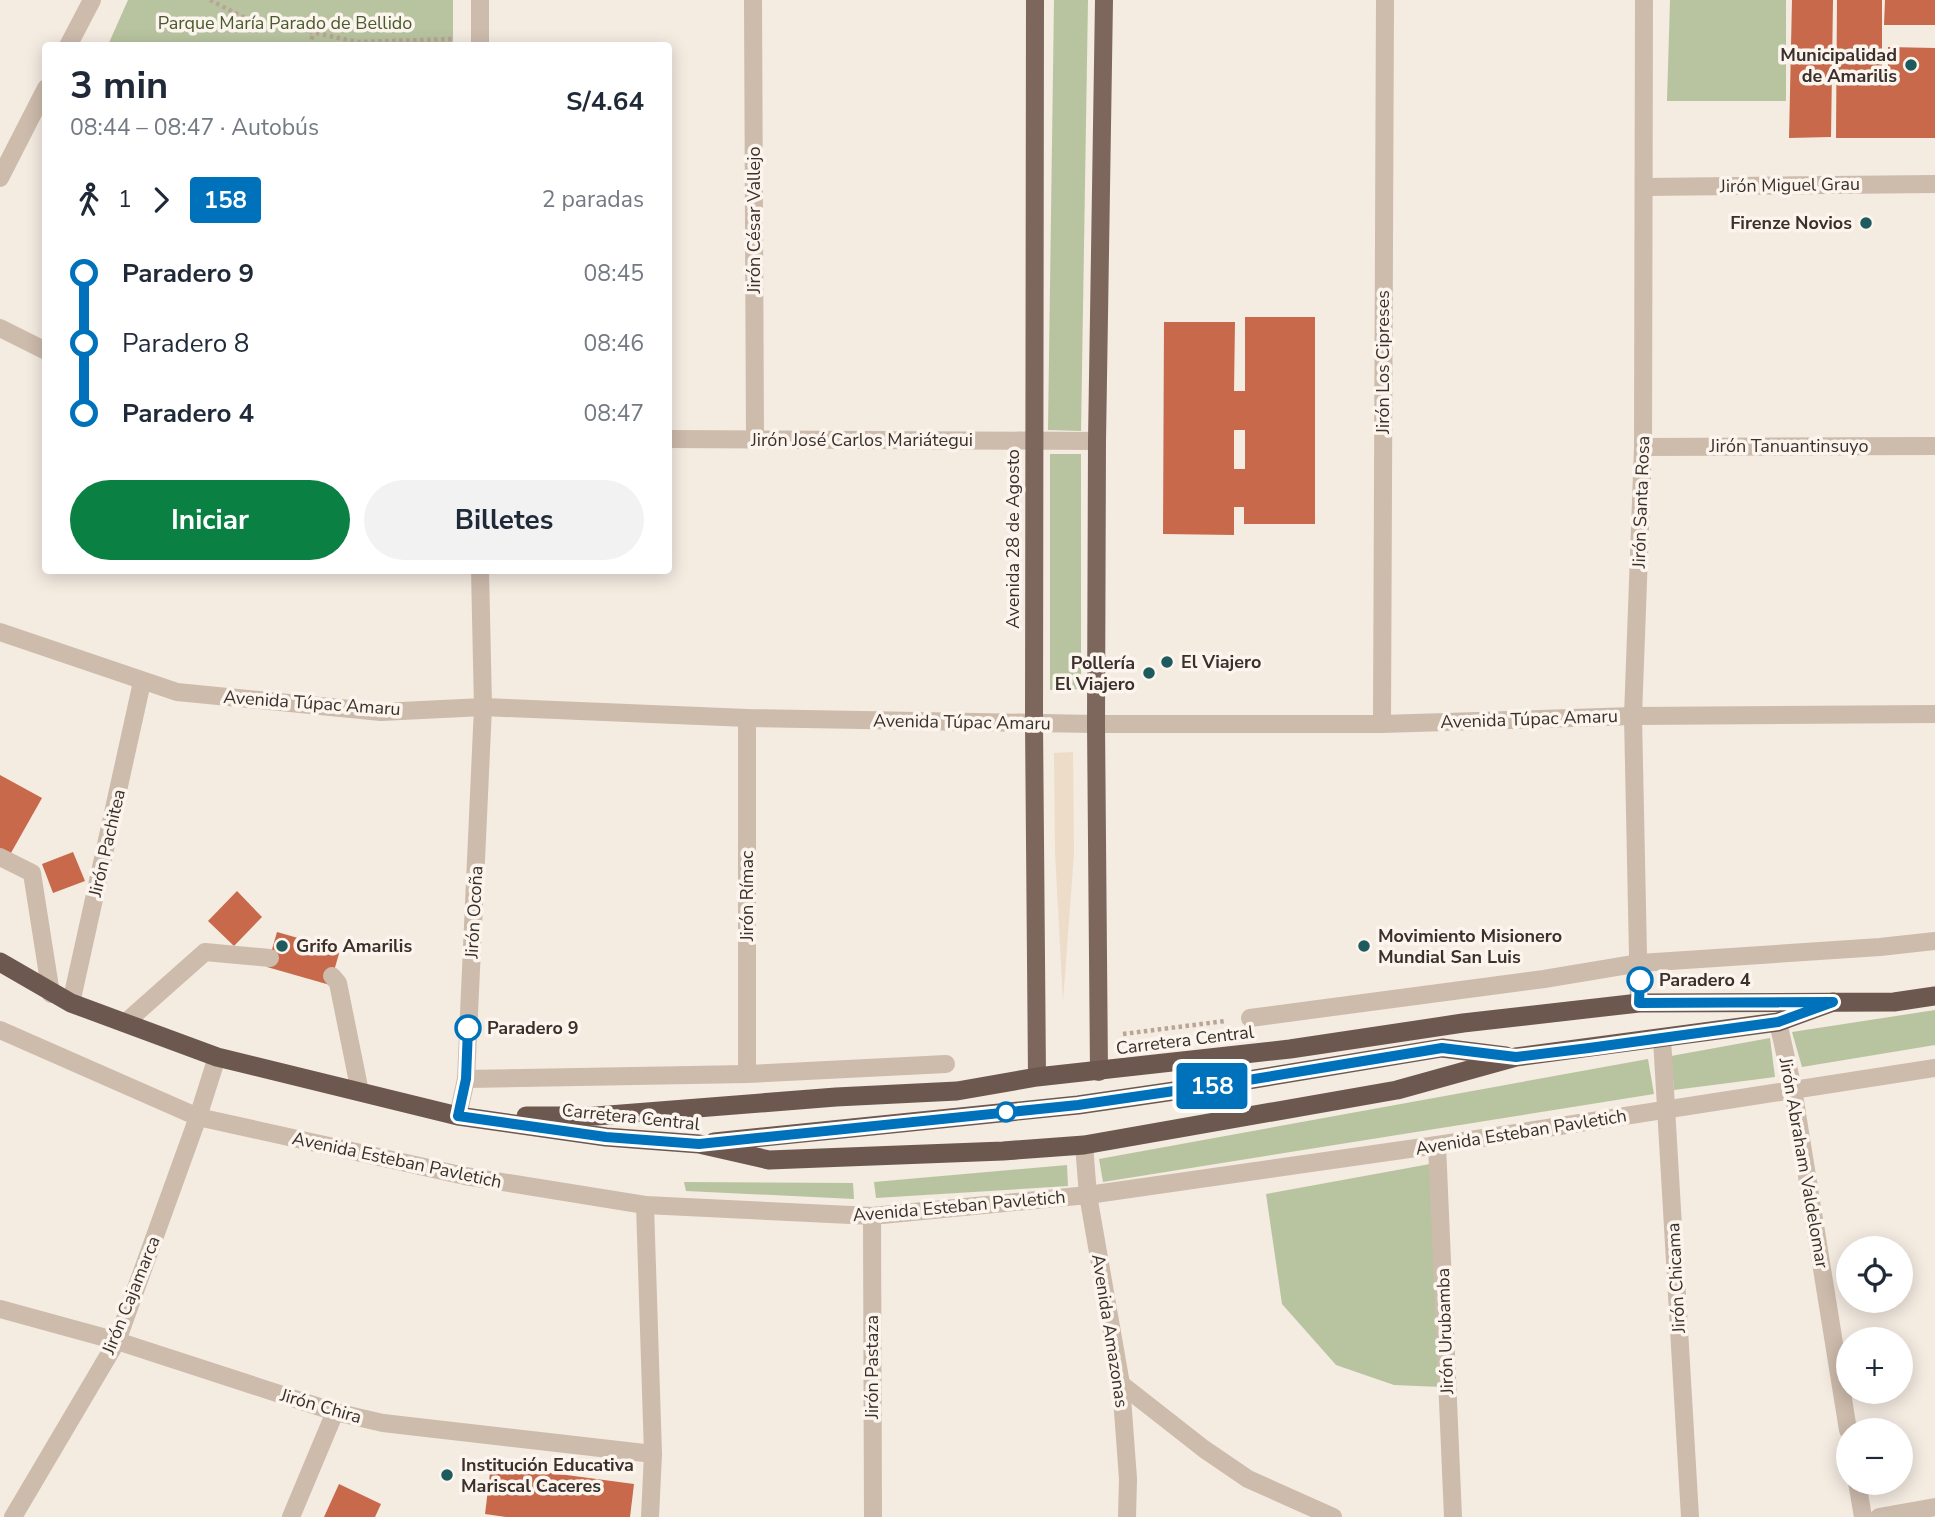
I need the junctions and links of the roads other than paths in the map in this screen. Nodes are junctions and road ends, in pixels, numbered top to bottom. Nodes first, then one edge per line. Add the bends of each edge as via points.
1 (92, 0) edge
2 (480, 0) edge
3 (753, 0) edge
4 (1035, 0) edge
5 (1104, 0) edge
6 (1385, 0) edge
7 (1644, 0) edge
8 (70, 42) edge
9 (480, 42) edge
10 (42, 96) edge
11 (0, 178) edge
12 (1935, 184) edge
13 (1644, 187) junction
14 (0, 328) edge
15 (42, 349) edge
16 (672, 439) edge
17 (755, 439) junction
18 (1034, 441) junction
19 (1097, 441) junction
20 (1935, 446) edge
21 (1643, 447) junction
22 (480, 574) edge
23 (0, 632) edge
24 (142, 682) junction
25 (483, 707) junction
26 (1935, 714) edge
27 (1633, 716) junction
28 (747, 718) junction
29 (1034, 723) junction
30 (1096, 724) junction
31 (1382, 724) junction
32 (0, 857) edge
33 (1935, 941) edge
34 (270, 958) dead end
35 (0, 962) edge
36 (1640, 963) junction
37 (332, 976) dead end
38 (51, 994) junction
39 (1935, 996) edge
40 (1833, 1002) junction
41 (71, 1003) junction
42 (1639, 1003) junction
43 (1250, 1018) road end
44 (1778, 1022) junction
45 (125, 1023) junction
46 (0, 1030) edge
47 (1662, 1039) junction
48 (217, 1057) junction
49 (1516, 1057) junction
50 (946, 1064) dead end
51 (1935, 1068) edge
52 (1099, 1072) junction
53 (747, 1074) junction
54 (1037, 1077) junction
55 (466, 1079) junction
56 (1793, 1089) junction
57 (360, 1092) junction
58 (1078, 1105) junction
59 (1666, 1109) junction
60 (458, 1116) junction
61 (198, 1117) junction
62 (699, 1144) junction
63 (1084, 1145) junction
64 (1437, 1145) junction
65 (1088, 1195) junction
66 (645, 1205) junction
67 (872, 1216) junction
68 (0, 1309) edge
69 (117, 1341) junction
70 (1121, 1384) junction
71 (335, 1412) junction
72 (1846, 1418) edge
73 (653, 1454) junction
74 (1859, 1495) edge
75 (1935, 1507) edge
76 (13, 1517) edge
77 (292, 1517) edge
78 (650, 1517) edge
79 (873, 1517) edge
80 (1128, 1517) edge
81 (1333, 1517) edge
82 (1453, 1517) edge
83 (1690, 1517) edge
84 (1863, 1517) edge
85 (1879, 1517) edge

1 - 8 street
2 - 9 street
3 - 17 street, Jirón César Vallejo
4 - 18 main road, Avenida 28 de Agosto
5 - 19 main road
6 - 31 street, Jirón Los Cipreses
7 - 13 street, Jirón Santa Rosa
10 - 11 street
12 - 13 street, Jirón Miguel Grau
13 - 21 street, Jirón Santa Rosa
14 - 15 street
16 - 17 street, Jirón José Carlos Mariátegui
17 - 18 street, Jirón José Carlos Mariátegui
18 - 19 street, Jirón José Carlos Mariátegui
18 - 29 main road, Avenida 28 de Agosto
19 - 30 main road
20 - 21 street, Jirón Tanuantinsuyo
21 - 27 street, Jirón Santa Rosa
22 - 25 street, Jirón Ocoña
23 - 24 street, Avenida Túpac Amaru
24 - 25 street, Avenida Túpac Amaru via 177,692 381,712
24 - 41 street, Jirón Pachitea
25 - 28 street, Avenida Túpac Amaru
25 - 55 street, Jirón Ocoña
26 - 27 street, Avenida Túpac Amaru
27 - 31 street, Avenida Túpac Amaru
27 - 36 street, Jirón Santa Rosa
28 - 29 street, Avenida Túpac Amaru
28 - 53 street, Jirón Rímac
29 - 30 street, Avenida Túpac Amaru
29 - 54 main road, Avenida 28 de Agosto
30 - 31 street, Avenida Túpac Amaru
30 - 52 main road
32 - 38 street via 32,873
33 - 36 street
34 - 45 street via 205,952
35 - 38 highway, Carretera Central
36 - 42 street, Jirón Santa Rosa
36 - 43 street
37 - 57 street via 338,983
38 - 41 highway, Carretera Central
39 - 40 highway, Carretera Central via 1894,1002
40 - 42 highway, Carretera Central
40 - 44 highway, Carretera Central
41 - 45 highway, Carretera Central
42 - 52 highway, Carretera Central
44 - 47 highway, Carretera Central
44 - 56 street, Jirón Abraham Valdelomar
45 - 48 highway, Carretera Central
46 - 61 street, Avenida Esteban Pavletich
47 - 49 highway, Carretera Central
47 - 59 street, Jirón Chicama
48 - 57 highway, Carretera Central
48 - 61 street, Jirón Cajamarca
49 - 58 highway via 1442,1048
49 - 63 highway, Carretera Central via 1397,1090
50 - 53 street
51 - 56 street, Avenida Esteban Pavletich
52 - 54 highway, Carretera Central
52 - 58 highway
53 - 55 street
54 - 58 highway
54 - 60 highway, Carretera Central via 957,1091 596,1116
55 - 60 street, Jirón Ocoña
56 - 59 street, Avenida Esteban Pavletich
56 - 72 street, Jirón Abraham Valdelomar
57 - 60 highway, Carretera Central
58 - 62 highway
59 - 64 street, Avenida Esteban Pavletich
59 - 83 street, Jirón Chicama
60 - 62 highway, Carretera Central via 606,1137
61 - 66 street, Avenida Esteban Pavletich via 465,1176
61 - 69 street, Jirón Cajamarca
62 - 63 highway, Carretera Central via 769,1160
63 - 65 street, Avenida Amazonas
64 - 65 street, Avenida Esteban Pavletich
64 - 82 street, Jirón Urubamba
65 - 67 street, Avenida Esteban Pavletich
65 - 70 street, Avenida Amazonas
66 - 67 street, Avenida Esteban Pavletich
66 - 73 street
67 - 79 street, Jirón Pastaza
68 - 69 street, Jirón Chira
69 - 71 street, Jirón Chira
69 - 76 street, Jirón Cajamarca
70 - 80 street, Avenida Amazonas
70 - 81 street via 1248,1479
71 - 73 street, Jirón Chira via 383,1423
71 - 77 street
73 - 78 street
74 - 84 street
75 - 85 street

